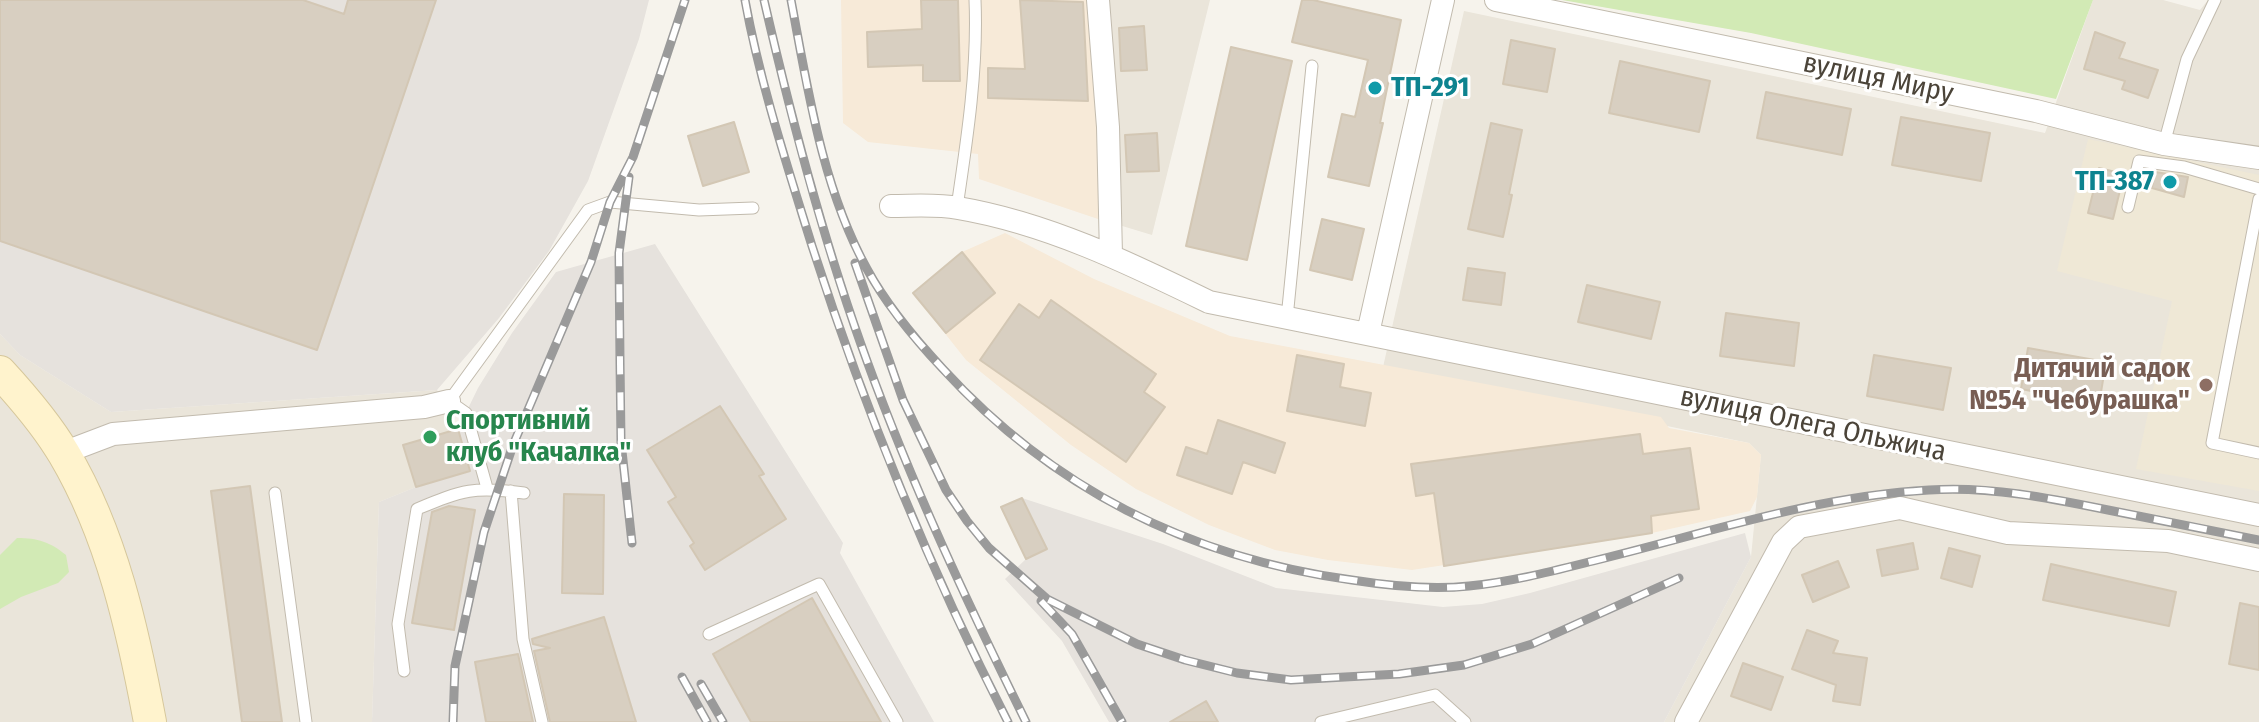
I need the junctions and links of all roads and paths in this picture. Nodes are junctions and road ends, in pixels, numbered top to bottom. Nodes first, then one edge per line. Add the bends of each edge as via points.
1 (975, 0) edge
2 (1098, 0) edge
3 (1443, 0) edge
4 (1496, 0) edge
5 (2215, 0) edge
6 (1312, 66) dead end
7 (2164, 144) junction
8 (2259, 158) edge
9 (2259, 189) edge
10 (2259, 199) edge
11 (891, 206) dead end
12 (957, 207) junction
13 (2128, 207) dead end
14 (753, 208) dead end
15 (1111, 255) junction
16 (1287, 318) junction
17 (1368, 333) junction
18 (0, 372) edge
19 (449, 401) junction
20 (63, 453) junction
21 (2259, 453) edge
22 (487, 488) junction
23 (511, 491) junction
24 (275, 493) dead end
25 (524, 493) dead end
26 (2259, 515) edge
27 (2259, 560) edge
28 (709, 634) dead end
29 (404, 671) dead end
30 (150, 722) edge
31 (306, 722) edge
32 (542, 722) edge
33 (897, 722) edge
34 (1321, 722) edge
35 (1465, 722) edge
36 (1686, 722) edge

1 - 12 lane
2 - 15 street
3 - 17 street
4 - 7 street, вулиця Миру via 2036,111
5 - 7 lane via 2187,59
6 - 16 lane
7 - 8 street, вулиця Миру
9 - 13 lane via 2184,167 2139,161
10 - 21 lane via 2212,443
11 - 12 street, вулиця Олега Ольжича
12 - 15 street, вулиця Олега Ольжича
14 - 19 lane via 699,210 610,202 588,210
15 - 16 street, вулиця Олега Ольжича via 1209,302
16 - 17 street, вулиця Олега Ольжича
17 - 26 street, вулиця Олега Ольжича
18 - 20 main road
19 - 20 street via 113,434
19 - 22 lane via 466,413
20 - 30 main road via 85,494 121,593
22 - 23 lane
22 - 29 lane via 417,509 398,624
23 - 25 lane
23 - 32 lane via 523,639
24 - 31 lane
27 - 36 street via 2168,541 2008,533 1900,508 1799,527 1783,542
28 - 33 lane via 819,584
34 - 35 lane via 1435,695

